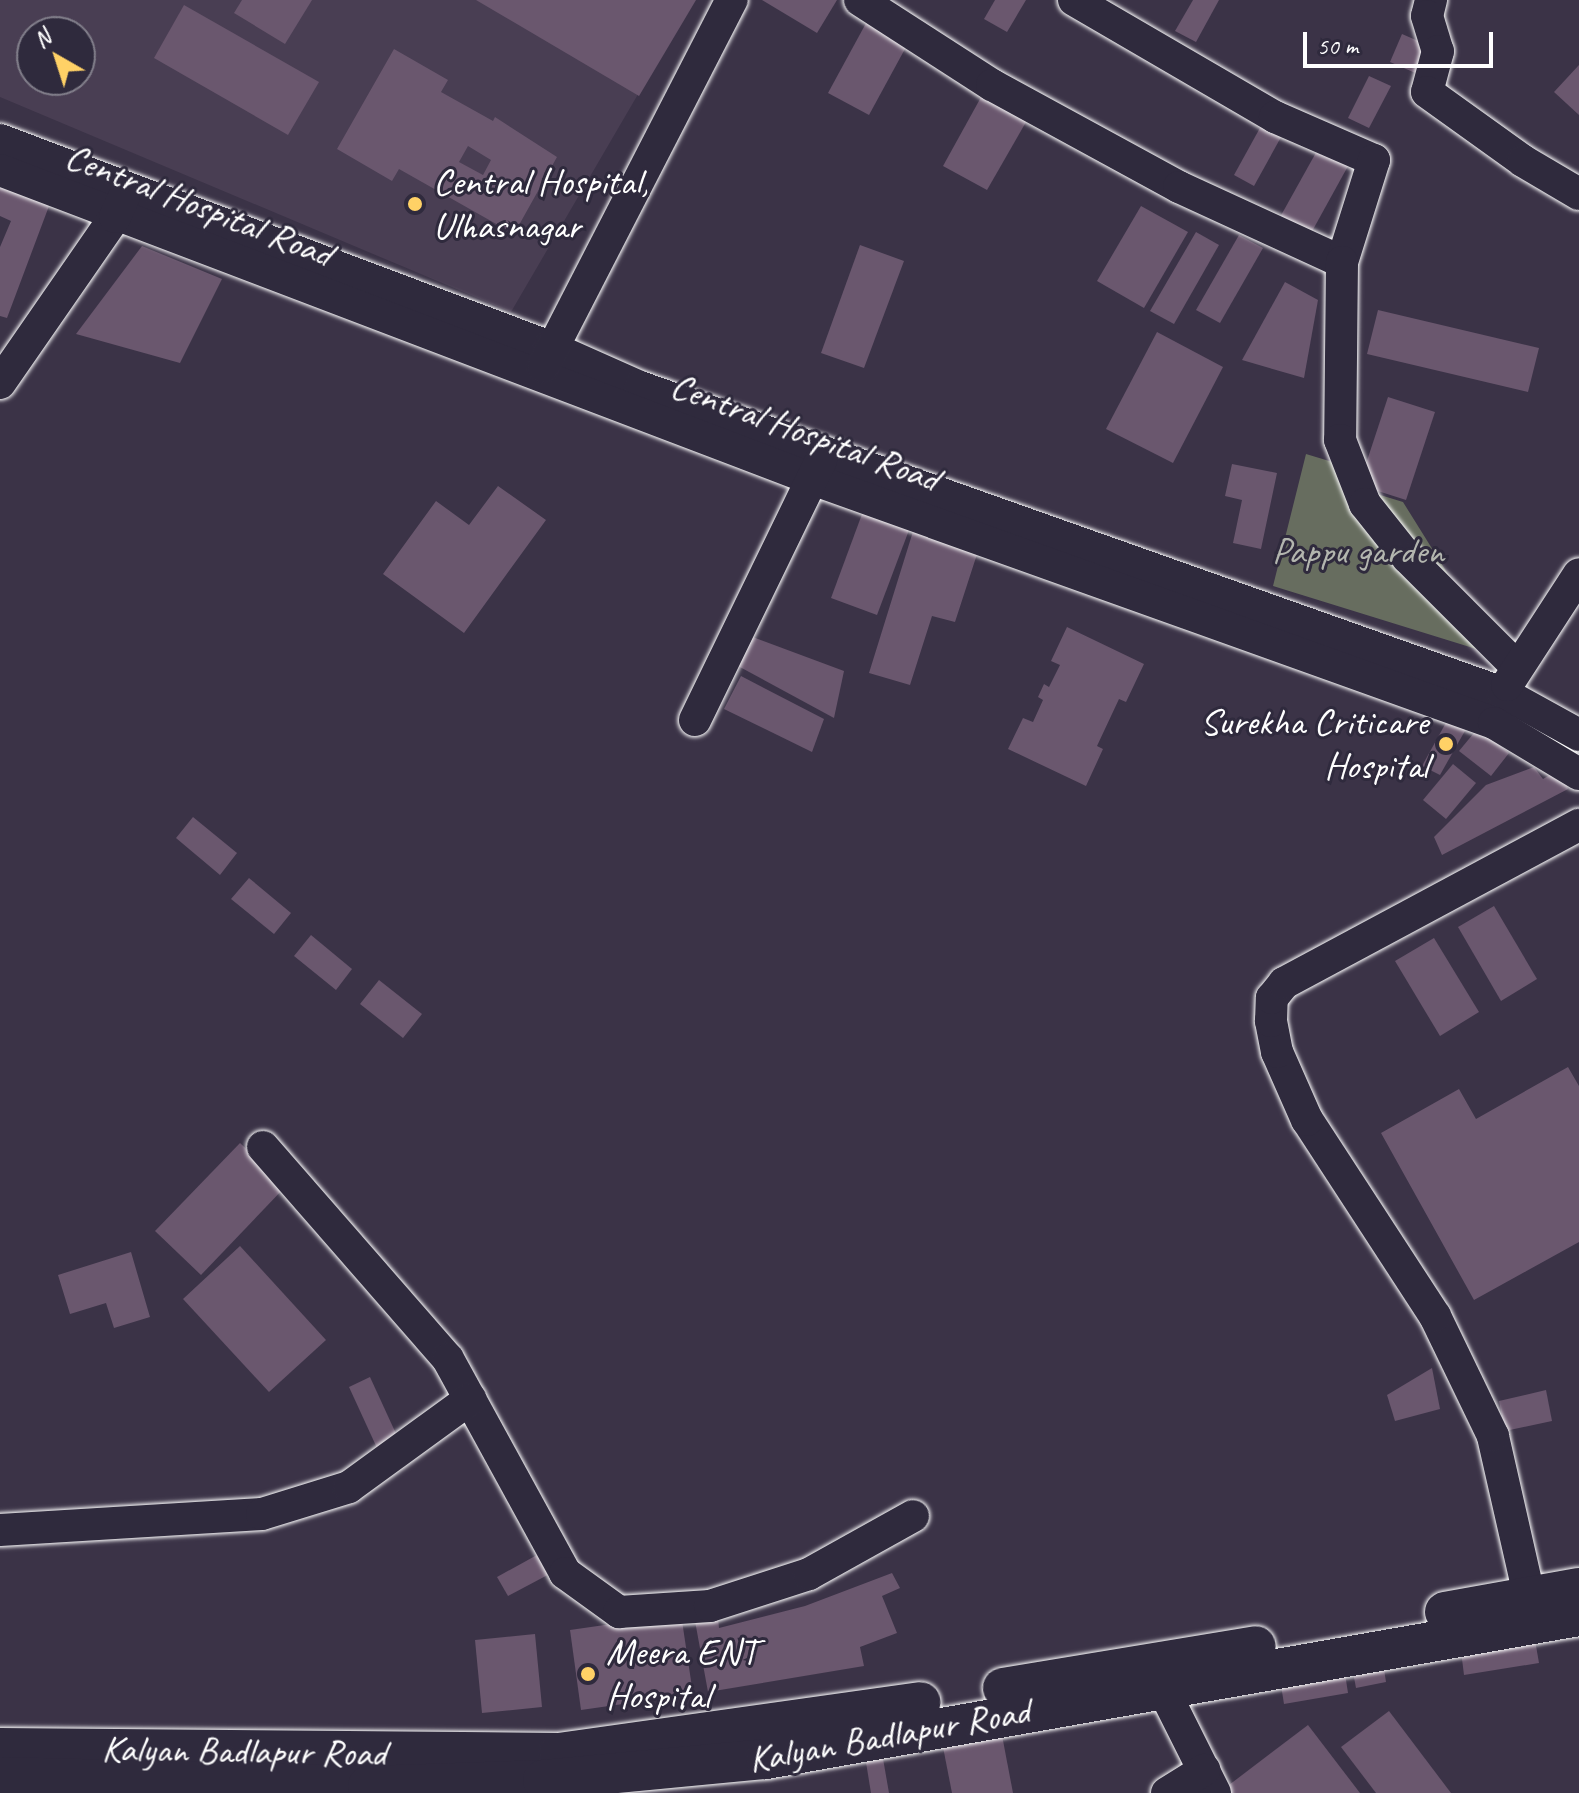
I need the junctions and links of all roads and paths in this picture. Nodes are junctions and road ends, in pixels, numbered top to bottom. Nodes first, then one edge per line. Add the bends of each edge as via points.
1 (732, 0) edge
2 (860, 0) edge
3 (1074, 0) edge
4 (1431, 0) edge
5 (0, 140) edge
6 (0, 170) edge
7 (1579, 194) edge
8 (121, 204) junction
9 (1342, 262) junction
10 (545, 362) junction
11 (0, 383) edge
12 (818, 466) junction
13 (1579, 574) edge
14 (1505, 694) junction
15 (695, 720) dead end
16 (1579, 735) edge
17 (1579, 774) edge
18 (1579, 825) edge
19 (263, 1147) dead end
20 (470, 1399) junction
21 (913, 1516) dead end
22 (0, 1530) edge
23 (1579, 1588) edge
24 (1531, 1610) junction
25 (1579, 1616) edge
26 (1157, 1676) junction
27 (0, 1748) edge
28 (0, 1777) edge
29 (367, 1778) edge
30 (1210, 1782) edge
31 (1167, 1793) edge

1 - 10 street
2 - 9 street via 992,85 1179,187
3 - 9 street via 1275,117 1374,160
4 - 7 street via 1427,16 1438,51 1427,92
5 - 8 street, Central Hospital Road
6 - 8 street, Central Hospital Road
8 - 10 street, Central Hospital Road
8 - 11 street
9 - 14 street via 1340,440 1365,504
10 - 12 street, Central Hospital Road via 640,387
12 - 14 street, Central Hospital Road
12 - 15 street
13 - 14 street
14 - 16 street, Central Hospital Road
14 - 17 street, Central Hospital Road
18 - 24 street via 1284,983 1272,998 1277,1052 1307,1120 1435,1316 1493,1436
19 - 20 street via 448,1359
20 - 21 street via 565,1573 619,1612 710,1606 809,1574
20 - 22 street via 349,1487 262,1514
23 - 24 main road, Kalyan Badlapur Road
24 - 25 main road, Kalyan Badlapur Road
24 - 26 main road, Kalyan Badlapur Road via 1245,1672
26 - 29 main road, Kalyan Badlapur Road via 766,1759 543,1780
26 - 30 street
27 - 29 main road, Kalyan Badlapur Road
28 - 29 main road, Kalyan Badlapur Road
30 - 31 street

